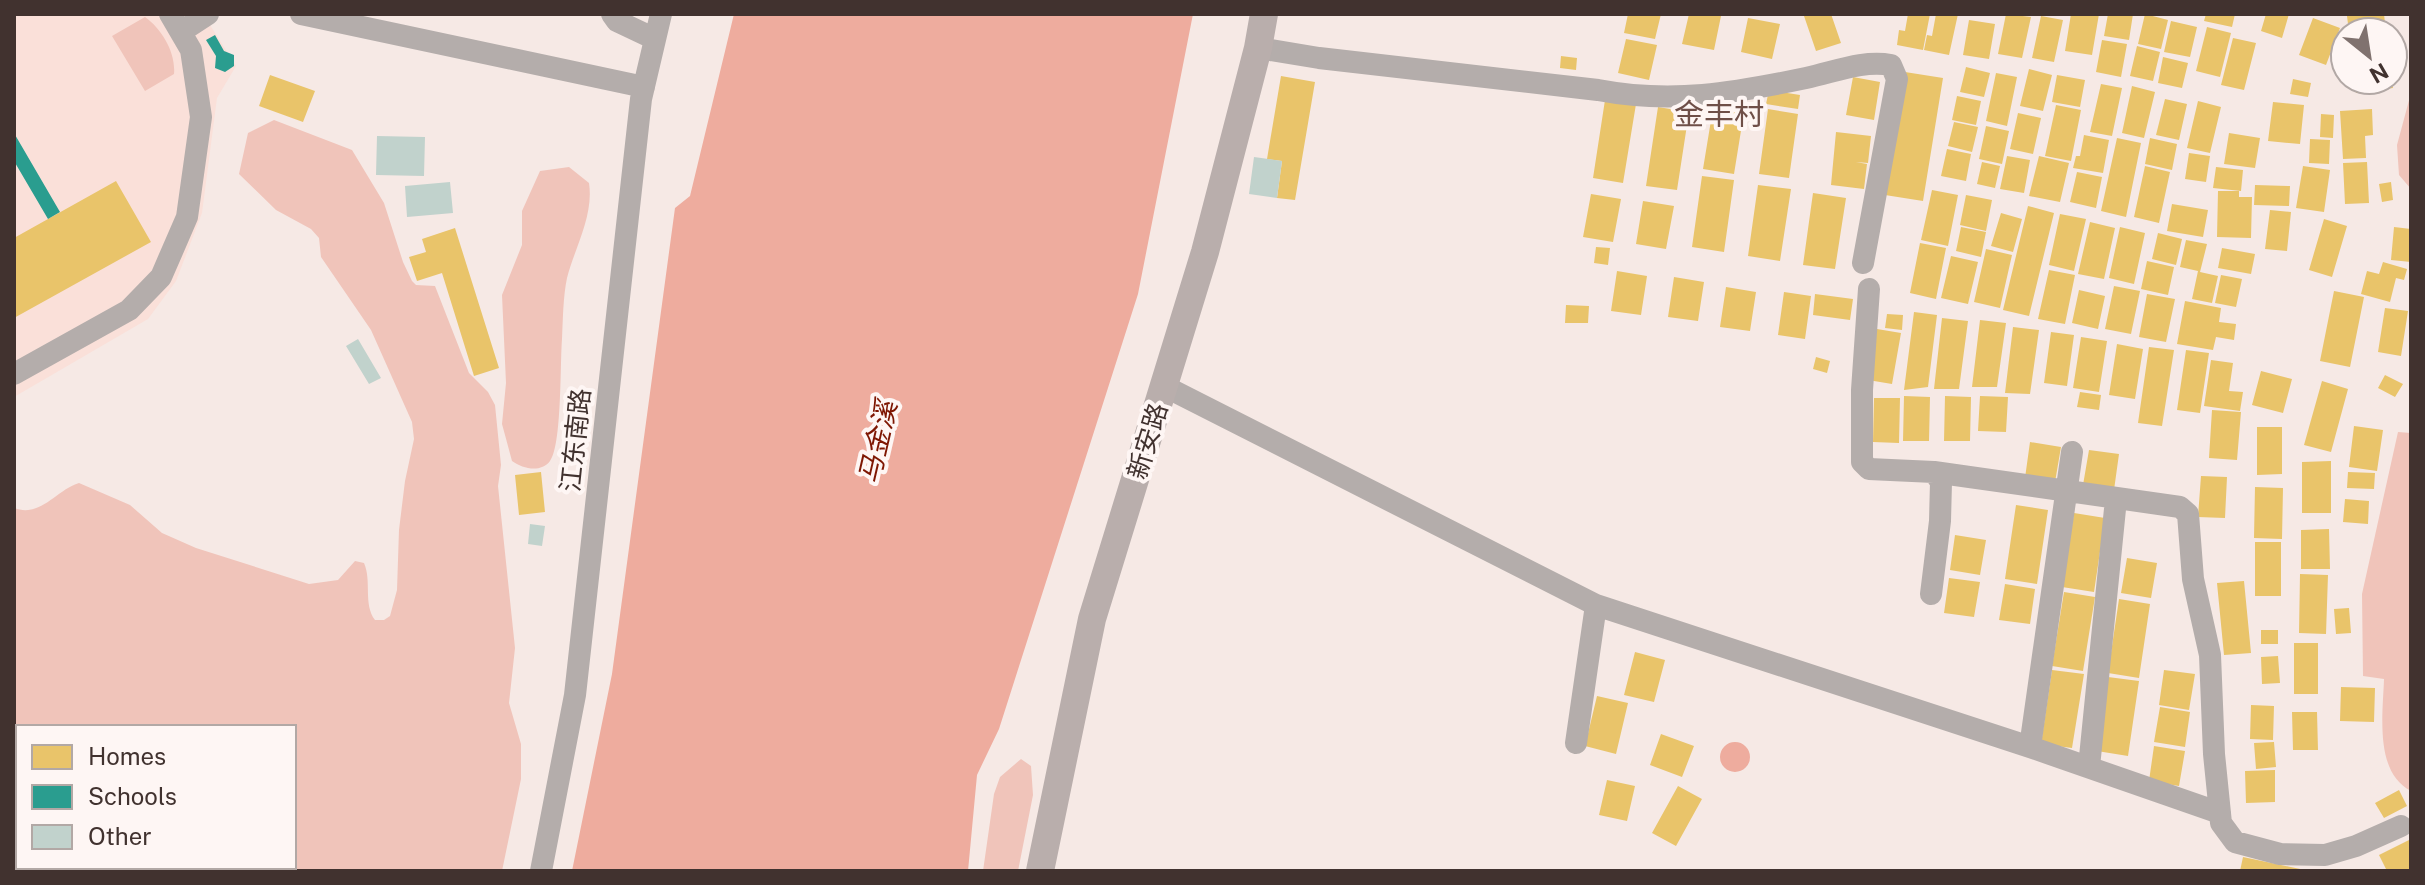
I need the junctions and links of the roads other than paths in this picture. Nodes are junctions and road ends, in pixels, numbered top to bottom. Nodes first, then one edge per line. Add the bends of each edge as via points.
1 (208, 14) edge
2 (301, 14) edge
3 (612, 14) edge
4 (661, 14) edge
5 (1264, 14) edge
6 (176, 22) edge
7 (655, 39) junction
8 (1258, 48) junction
9 (644, 87) junction
10 (1863, 263) dead end
11 (1869, 289) dead end
12 (14, 374) edge
13 (1164, 386) junction
14 (2072, 452) dead end
15 (1934, 472) junction
16 (2066, 492) junction
17 (2116, 499) junction
18 (1931, 594) dead end
19 (1596, 605) junction
20 (1576, 743) dead end
21 (2030, 747) junction
22 (2089, 767) junction
23 (2220, 813) junction
24 (2401, 826) dead end
25 (541, 871) edge
26 (1040, 871) edge

1 - 6 street
2 - 9 street
3 - 7 street
4 - 7 street, 江东南路
5 - 8 main road, 新安路
6 - 12 street via 191,50 201,117 187,217 161,277 129,310
7 - 9 street, 江东南路
8 - 10 street via 1637,97 1695,98 1873,62 1891,65 1897,79
8 - 13 main road, 新安路
9 - 25 street, 江东南路 via 575,695
11 - 15 street via 1862,462 1869,469
13 - 19 street
13 - 26 main road, 新安路 via 1092,619
14 - 16 street
15 - 16 street
15 - 18 street via 1941,482
16 - 17 street
16 - 21 street
17 - 22 street
17 - 23 street via 2180,507 2188,514 2193,579 2210,655
19 - 20 street
19 - 21 street
21 - 22 street
22 - 23 street
23 - 24 street via 2235,842 2280,854 2325,855

